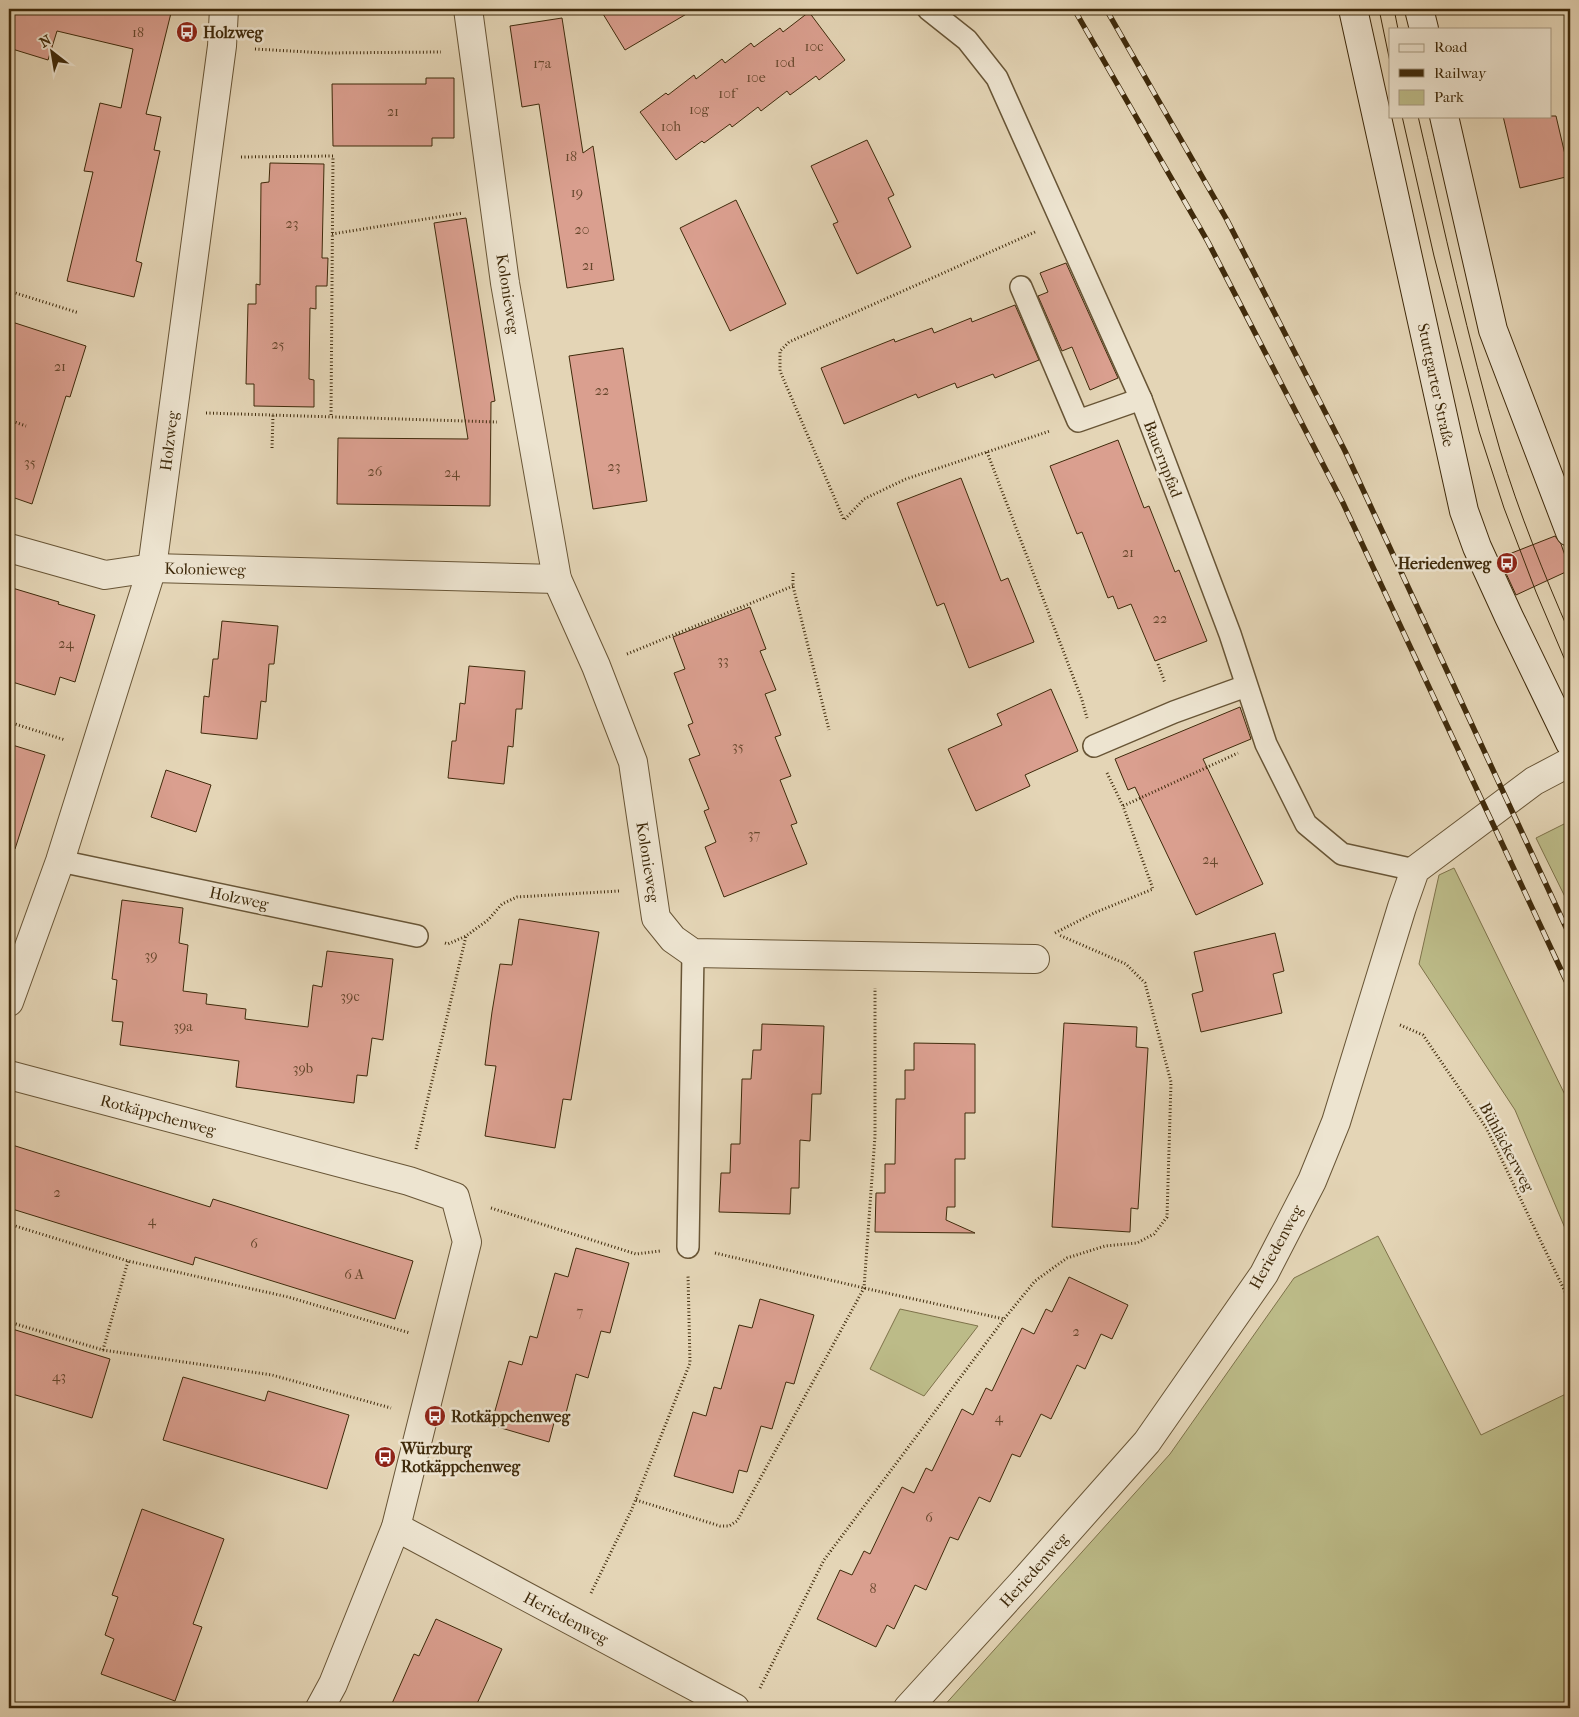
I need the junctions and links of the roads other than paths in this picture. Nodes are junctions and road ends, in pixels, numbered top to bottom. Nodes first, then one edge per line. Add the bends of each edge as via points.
1 (224, 9) edge
2 (468, 9) edge
3 (928, 9) edge
4 (1353, 9) edge
5 (1419, 9) edge
6 (1424, 28) edge
7 (1444, 118) edge
8 (1020, 287) dead end
9 (1141, 399) junction
10 (1570, 532) edge
11 (9, 548) edge
12 (152, 568) junction
13 (557, 579) junction
14 (1246, 686) junction
15 (1570, 743) edge
16 (1094, 746) road end
17 (1570, 762) edge
18 (60, 861) junction
19 (1415, 870) junction
20 (417, 936) road end
21 (694, 953) junction
22 (1035, 959) road end
23 (9, 1002) edge
24 (9, 1075) edge
25 (688, 1247) road end
26 (396, 1527) junction
27 (320, 1708) edge
28 (735, 1708) edge
29 (908, 1708) edge

1 - 12 street, Holzweg via 222,46
2 - 13 street, Kolonieweg via 505,283
3 - 9 lane, Bauernpfad via 967,40 997,78
4 - 15 street, Stuttgarter Straße via 1464,511 1477,547
5 - 6 street
7 - 10 street via 1493,330
8 - 9 lane via 1078,421
9 - 14 lane, Bauernpfad via 1230,634
11 - 12 street, Kolonieweg via 105,575
12 - 13 street, Kolonieweg
12 - 18 street, Holzweg
13 - 21 street, Kolonieweg via 596,666 632,762 656,918 673,939
14 - 16 lane
14 - 19 lane, Bauernpfad via 1266,744 1306,824 1342,854
17 - 19 street via 1534,781
18 - 20 lane, Holzweg
18 - 23 street, Holzweg
19 - 29 street, Heriedenweg via 1336,1122 1312,1181 1264,1274 1148,1442
21 - 22 street
21 - 25 lane
24 - 26 street, Rotkäppchenweg via 409,1181 454,1197 467,1242
26 - 27 street via 333,1684
26 - 28 street, Heriedenweg

